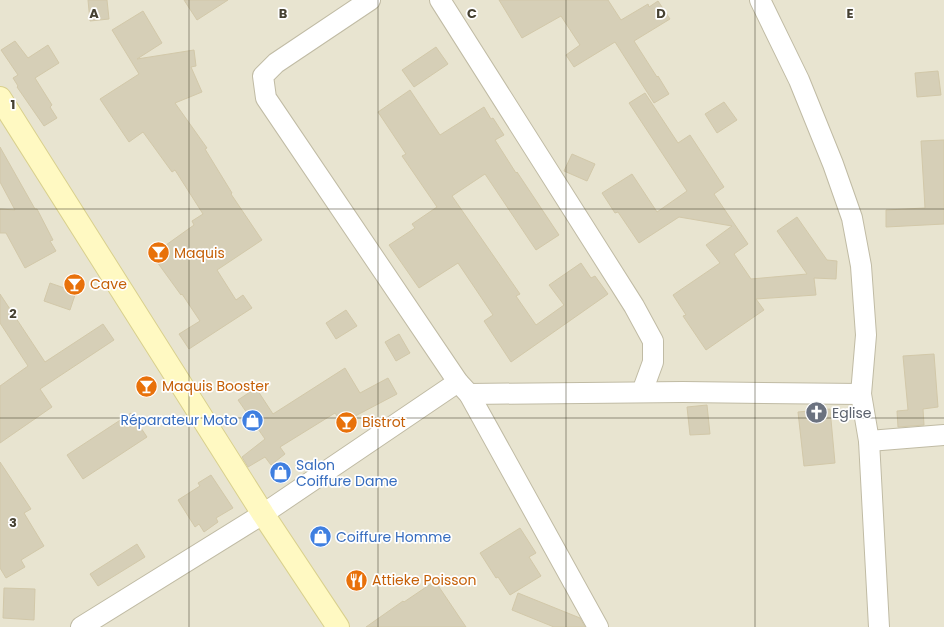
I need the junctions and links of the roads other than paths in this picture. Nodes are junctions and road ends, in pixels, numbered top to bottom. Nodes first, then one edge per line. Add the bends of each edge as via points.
1 (370, 0) edge
2 (440, 0) edge
3 (760, 0) edge
4 (0, 98) edge
5 (463, 388) junction
6 (642, 392) junction
7 (861, 394) junction
8 (944, 435) edge
9 (869, 441) junction
10 (263, 514) junction
11 (81, 627) edge
12 (338, 627) edge
13 (598, 627) edge
14 (879, 627) edge

1 - 5 street via 276,63 263,76 266,98
2 - 6 street via 634,306 652,342 653,362
3 - 7 street via 799,80 852,218 861,266 866,335
4 - 10 street
5 - 6 street
5 - 10 street
5 - 13 street
6 - 7 street
7 - 9 street
8 - 9 street
9 - 14 street
10 - 11 street
10 - 12 street

